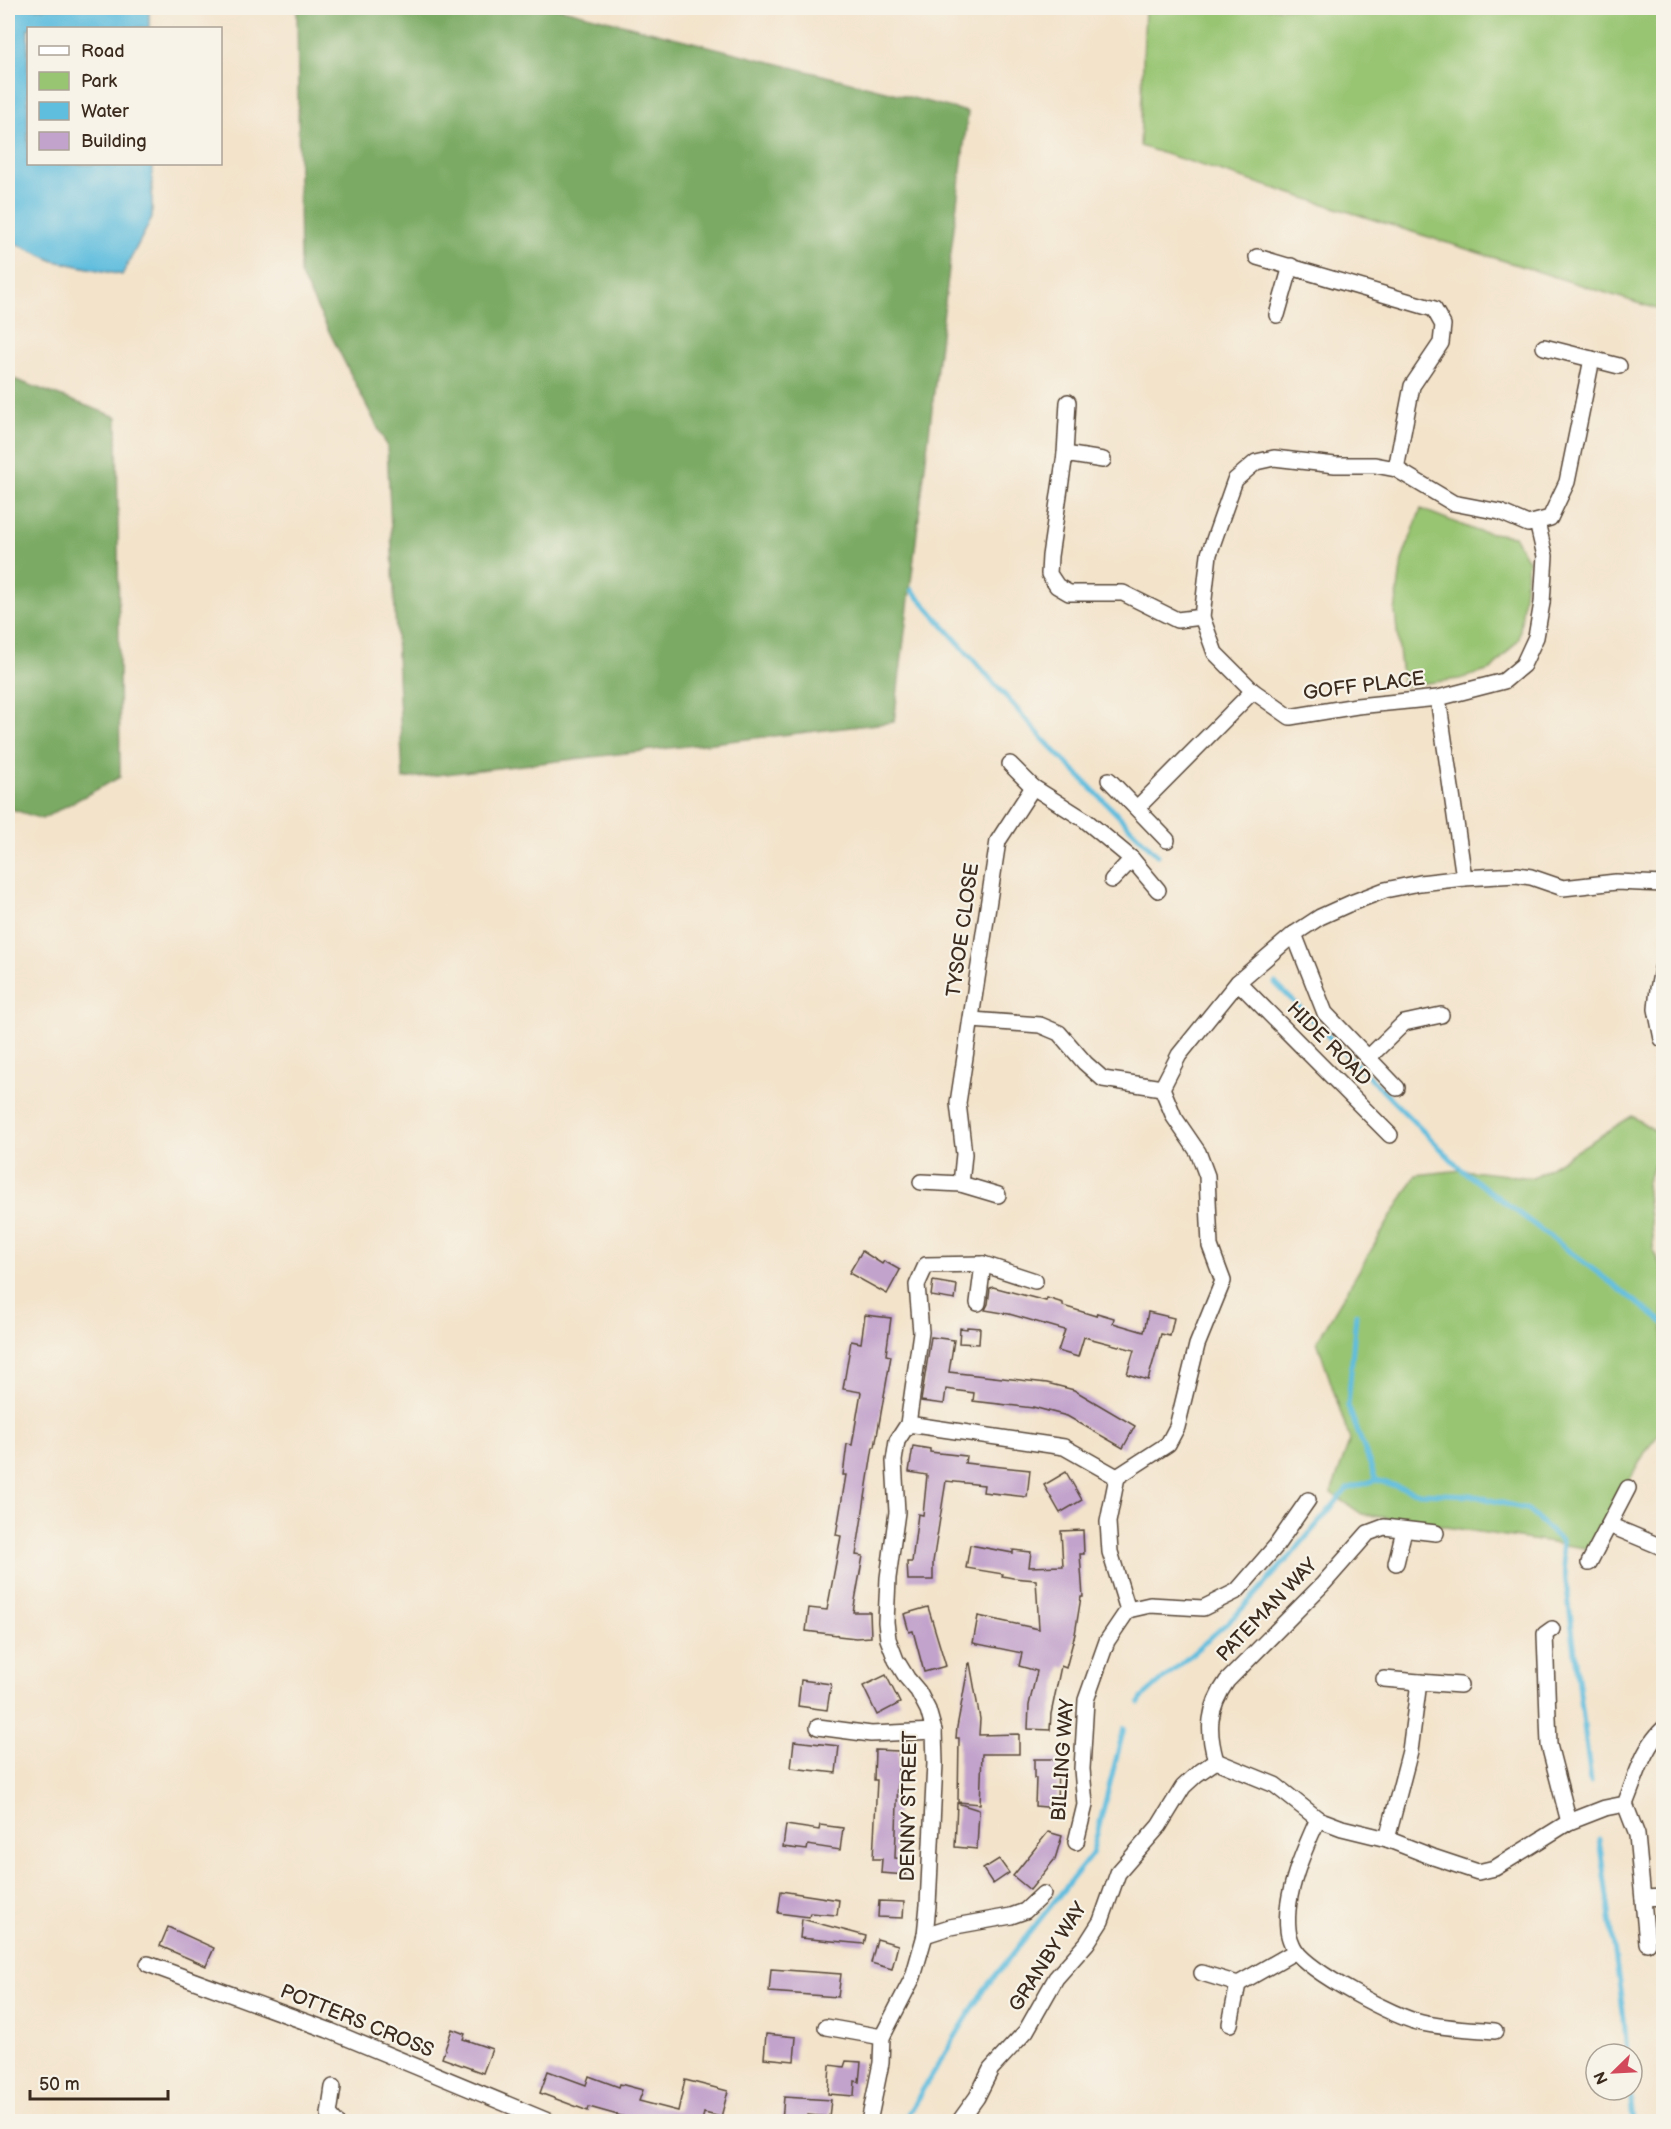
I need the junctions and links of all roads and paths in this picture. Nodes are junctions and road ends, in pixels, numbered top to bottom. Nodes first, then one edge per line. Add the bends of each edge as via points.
1 (1257, 257) dead end
2 (1291, 266) junction
3 (1277, 315) dead end
4 (1544, 347) dead end
5 (1593, 359) junction
6 (1619, 366) dead end
7 (1068, 402) dead end
8 (1065, 454) junction
9 (1103, 460) dead end
10 (1396, 470) junction
11 (1537, 522) junction
12 (1202, 617) junction
13 (1253, 691) junction
14 (1438, 698) junction
15 (1010, 764) dead end
16 (1109, 780) dead end
17 (1033, 787) junction
18 (1137, 808) junction
19 (1167, 840) dead end
20 (1132, 859) junction
21 (1464, 878) junction
22 (1112, 880) dead end
23 (1664, 884) edge
24 (1158, 890) dead end
25 (1294, 934) junction
26 (1664, 960) edge
27 (1238, 982) junction
28 (1441, 1015) dead end
29 (972, 1020) junction
30 (1662, 1039) dead end
31 (1368, 1058) junction
32 (1162, 1088) junction
33 (1397, 1088) dead end
34 (1390, 1135) dead end
35 (921, 1182) dead end
36 (961, 1184) junction
37 (998, 1195) dead end
38 (983, 1264) junction
39 (1035, 1281) dead end
40 (978, 1303) dead end
41 (908, 1424) junction
42 (1117, 1477) junction
43 (1629, 1488) dead end
44 (1308, 1500) dead end
45 (1609, 1525) junction
46 (1404, 1530) junction
47 (1437, 1533) dead end
48 (1664, 1548) edge
49 (1396, 1563) dead end
50 (1589, 1563) dead end
51 (1128, 1610) junction
52 (1552, 1629) dead end
53 (1384, 1678) dead end
54 (1419, 1682) junction
55 (1460, 1685) dead end
56 (818, 1727) dead end
57 (1664, 1728) edge
58 (934, 1731) junction
59 (1216, 1761) junction
60 (1625, 1804) junction
61 (1318, 1819) junction
62 (1569, 1822) junction
63 (1388, 1839) junction
64 (1076, 1842) dead end
65 (1043, 1894) dead end
66 (1664, 1897) edge
67 (1643, 1898) junction
68 (925, 1935) junction
69 (1647, 1943) dead end
70 (1296, 1951) junction
71 (148, 1964) dead end
72 (1202, 1973) dead end
73 (1238, 1984) junction
74 (1230, 2024) dead end
75 (826, 2027) dead end
76 (1495, 2031) dead end
77 (882, 2037) junction
78 (333, 2087) dead end
79 (336, 2121) edge
80 (550, 2121) edge
81 (869, 2121) edge
82 (959, 2121) edge

1 - 2 street
2 - 3 street
2 - 10 street via 1434,309 1443,325 1441,343 1412,386
4 - 5 street
5 - 6 street
5 - 11 street via 1567,482 1550,518
7 - 8 street
8 - 9 street
8 - 12 street via 1050,556 1049,574 1057,586 1069,593 1123,593 1177,620
10 - 11 street via 1453,503 1500,512 1528,524
10 - 12 street via 1274,458 1256,462 1235,480 1209,554
11 - 14 street, GOFF PLACE via 1545,556 1542,603 1536,637 1523,665 1504,681
12 - 13 street, GOFF PLACE via 1215,652
13 - 14 street, GOFF PLACE via 1290,717
13 - 18 street
14 - 21 street
15 - 17 street
16 - 18 street
17 - 20 street via 1085,820
17 - 29 street, TYSOE CLOSE via 998,841
18 - 19 street
20 - 22 street
20 - 24 street
21 - 23 street via 1517,875 1563,888 1616,882
21 - 25 street via 1385,890 1320,917
25 - 27 street
25 - 31 street via 1324,1013
26 - 30 street via 1656,1009
27 - 32 street via 1179,1055
27 - 34 street, HIDE ROAD
28 - 31 street via 1404,1023
29 - 32 street, TYSOE CLOSE via 1040,1025 1059,1032 1103,1079
29 - 36 street via 958,1103 964,1154
31 - 33 street
32 - 42 street via 1207,1176 1210,1246 1223,1281 1197,1345 1177,1427 1168,1444
35 - 36 street
36 - 37 street
38 - 39 street
38 - 40 street
38 - 41 street, DENNY STREET via 926,1265 917,1286 921,1332
41 - 42 street via 1065,1447
41 - 58 street, DENNY STREET via 897,1441 894,1461 897,1512 886,1622 896,1660 923,1700
42 - 51 street via 1108,1522 1110,1552
43 - 45 street
44 - 51 street via 1276,1546 1237,1591 1203,1608 1150,1605
45 - 48 street
45 - 50 street
46 - 47 street, PATEMAN WAY
46 - 49 street
46 - 59 street, PATEMAN WAY via 1384,1527 1368,1533 1227,1681 1211,1714
51 - 64 street, BILLING WAY via 1107,1641 1086,1700 1082,1769 1085,1805
52 - 62 street via 1545,1634 1549,1745
53 - 54 street
54 - 55 street
54 - 63 street via 1410,1751
56 - 58 street via 871,1734
57 - 60 street via 1647,1749
58 - 68 street, DENNY STREET
59 - 61 street via 1275,1785
59 - 82 street, GRANBY WAY via 1183,1787 1160,1826 1118,1873 1101,1921 1087,1943 1056,1978 1026,2031 991,2069
60 - 62 street
60 - 67 street via 1637,1835
61 - 63 street
61 - 70 street via 1300,1859 1290,1904 1288,1929
62 - 63 street via 1495,1868 1478,1872
65 - 68 street via 1024,1911 1011,1916
66 - 67 street
67 - 69 street
68 - 77 street, DENNY STREET via 913,1977
70 - 73 street
70 - 76 street via 1362,1997 1398,2015 1422,2023
71 - 80 street, POTTERS CROSS via 328,2030
72 - 73 street
73 - 74 street
75 - 77 street
77 - 81 street, DENNY STREET
78 - 79 street via 329,2114

